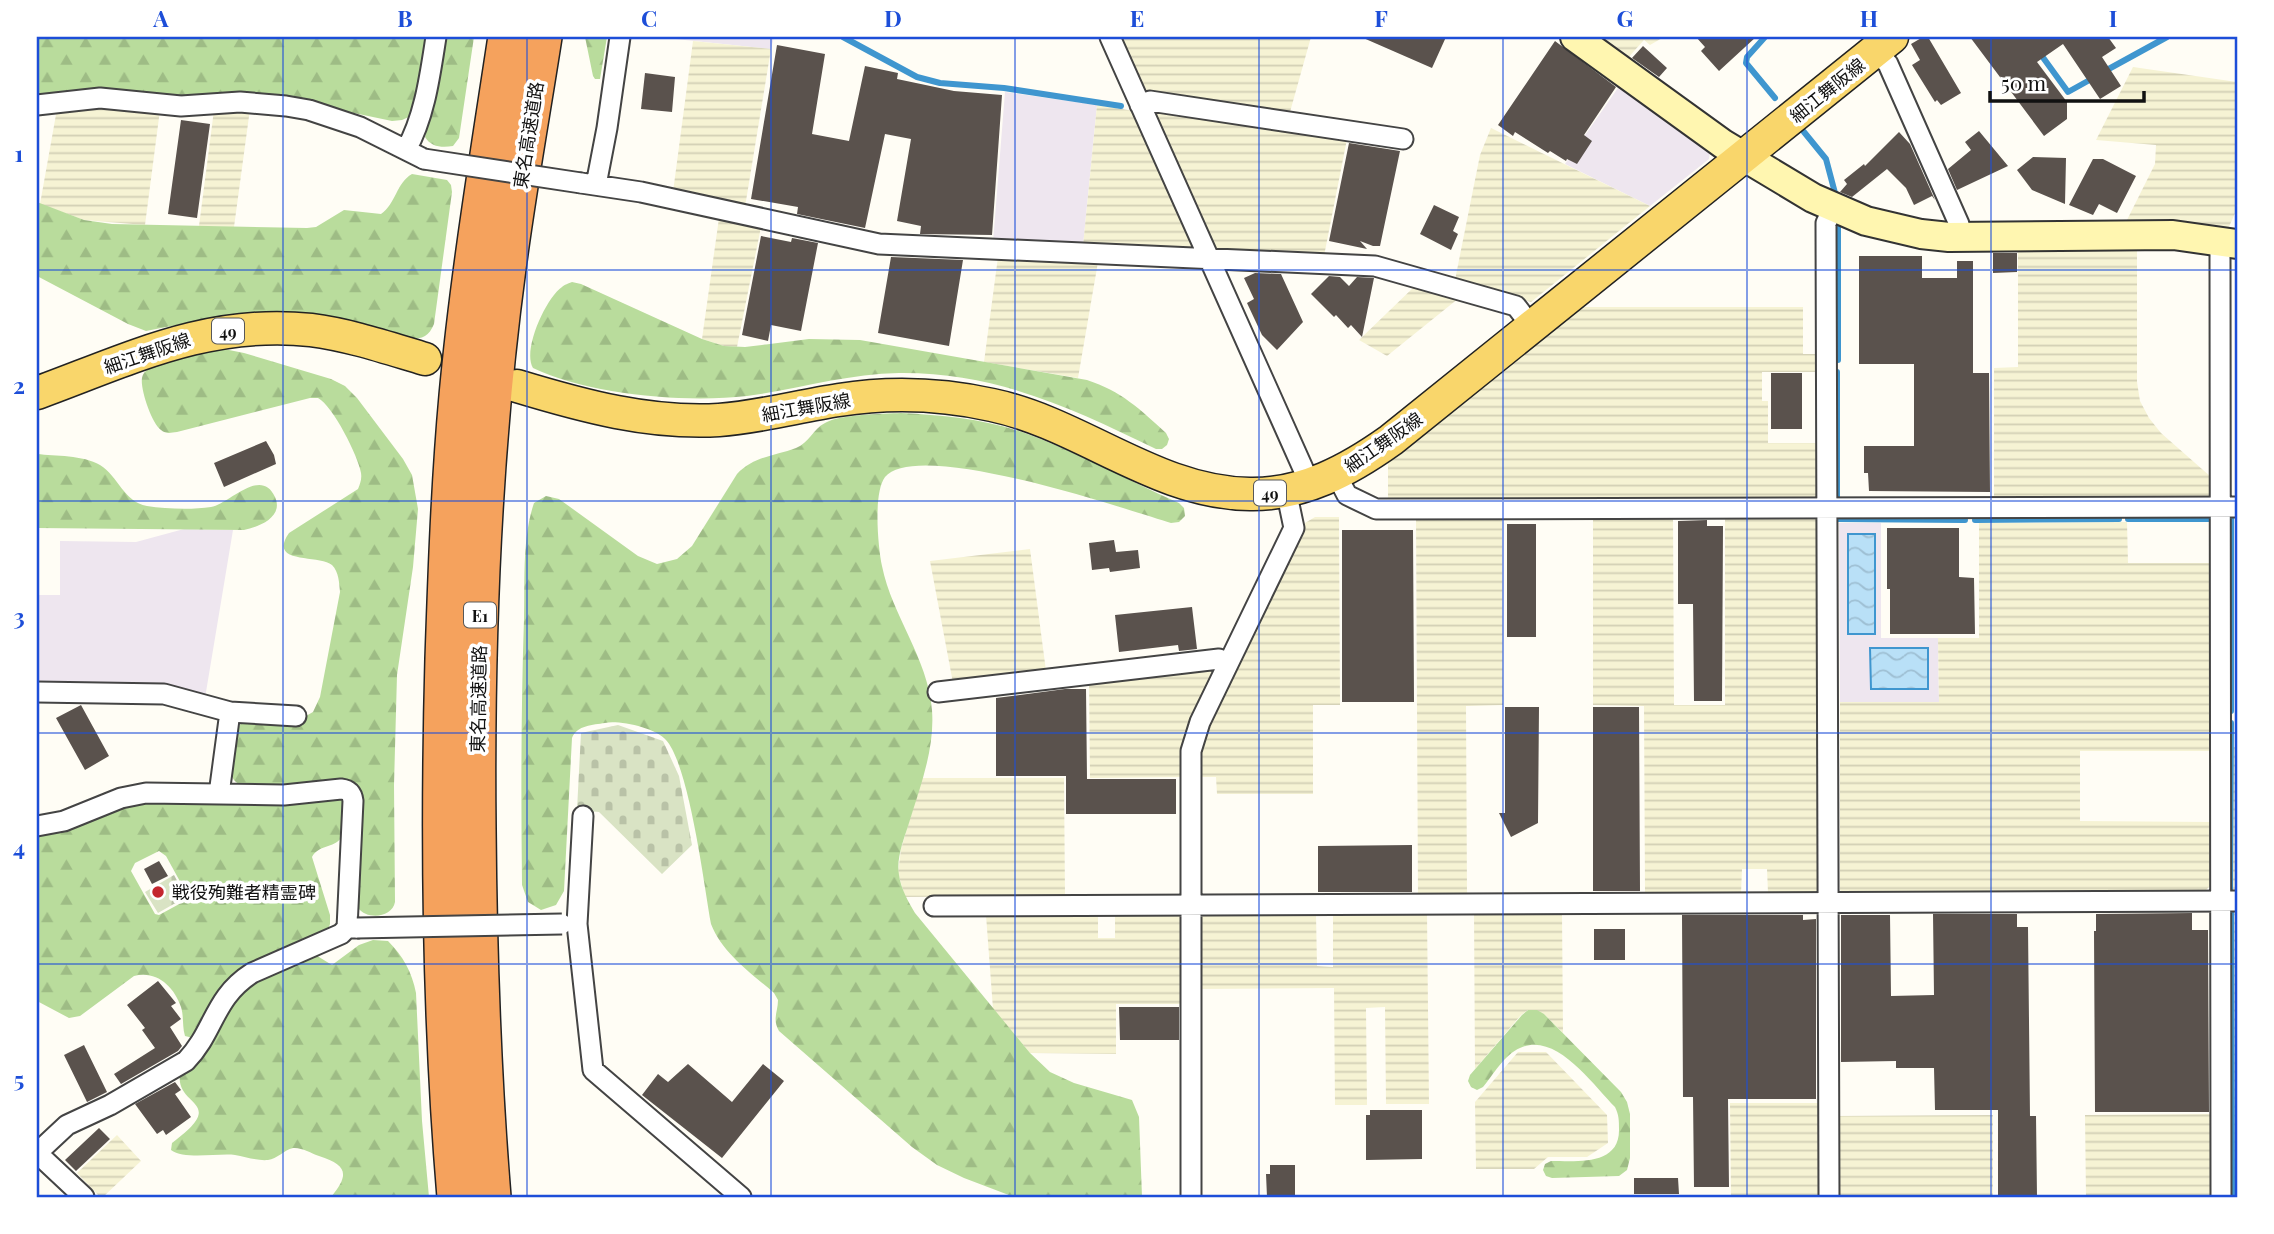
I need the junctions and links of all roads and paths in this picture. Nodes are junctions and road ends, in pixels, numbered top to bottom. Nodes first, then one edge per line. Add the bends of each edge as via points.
1 (436, 37) edge
2 (507, 37) edge
3 (543, 37) edge
4 (620, 37) edge
5 (1110, 37) edge
6 (1575, 37) edge
7 (1884, 43) edge
8 (37, 105) edge
9 (1140, 105) junction
10 (1403, 139) dead end
11 (406, 150) junction
12 (1744, 157) junction
13 (588, 184) junction
14 (1833, 208) junction
15 (1959, 236) junction
16 (2230, 242) edge
17 (1210, 259) junction
18 (1532, 327) junction
19 (425, 359) dead end
20 (517, 386) dead end
21 (37, 393) edge
22 (1310, 483) junction
23 (2229, 507) edge
24 (1827, 508) junction
25 (1228, 663) junction
26 (37, 692) edge
27 (938, 692) dead end
28 (230, 712) junction
29 (296, 716) dead end
30 (2229, 717) edge
31 (219, 794) junction
32 (583, 816) dead end
33 (37, 825) edge
34 (2228, 901) edge
35 (1828, 902) junction
36 (1190, 905) junction
37 (934, 906) dead end
38 (570, 924) junction
39 (352, 928) junction
40 (37, 1153) edge
41 (84, 1197) edge
42 (456, 1197) edge
43 (492, 1197) edge
44 (741, 1197) edge
45 (1191, 1197) edge
46 (1829, 1197) edge
47 (2221, 1197) edge

1 - 11 street via 416,132
2 - 42 highway, 東名高速道路 / E1 via 458,397 447,567 440,785 442,947
3 - 43 highway, 東名高速道路 / E1 via 507,269 481,568 476,732 478,946
4 - 13 street via 607,128
5 - 9 street
6 - 12 street
7 - 12 main road, 細江舞阪線 / 49
7 - 15 street via 1888,64 1959,224
8 - 11 street via 100,98 181,106 240,102 286,106 331,117
9 - 10 street via 1150,101
9 - 17 street
11 - 13 street, bridge via 424,159
12 - 14 street
12 - 18 main road, 細江舞阪線 / 49
13 - 17 street via 879,244
14 - 15 street via 1893,229
14 - 24 street via 1826,223
15 - 16 street via 2173,235
16 - 23 street via 2220,255
17 - 18 street via 1375,266 1516,306
17 - 22 street
18 - 22 main road, 細江舞阪線 / 49 via 1391,440
19 - 21 main road, 細江舞阪線 / 49 via 312,331 256,328 174,342
20 - 22 main road, 細江舞阪線 / 49 via 597,409 687,420 747,417 869,396 964,399 1055,425 1202,489 1254,494
22 - 24 street via 1376,509
22 - 25 street via 1294,528
23 - 24 street
23 - 30 street
24 - 35 street
25 - 27 street via 1219,659
25 - 36 street via 1191,751
26 - 28 street via 164,694
28 - 29 street
28 - 31 street
30 - 34 street
31 - 33 street via 137,794 64,821
31 - 39 street via 348,790 352,795
32 - 38 street
34 - 35 street
34 - 47 street
35 - 36 street
35 - 46 street
36 - 37 street
36 - 45 street
38 - 39 street, bridge
38 - 44 street via 593,1070
39 - 40 street via 240,981 220,1004 186,1061 67,1125
40 - 41 street

